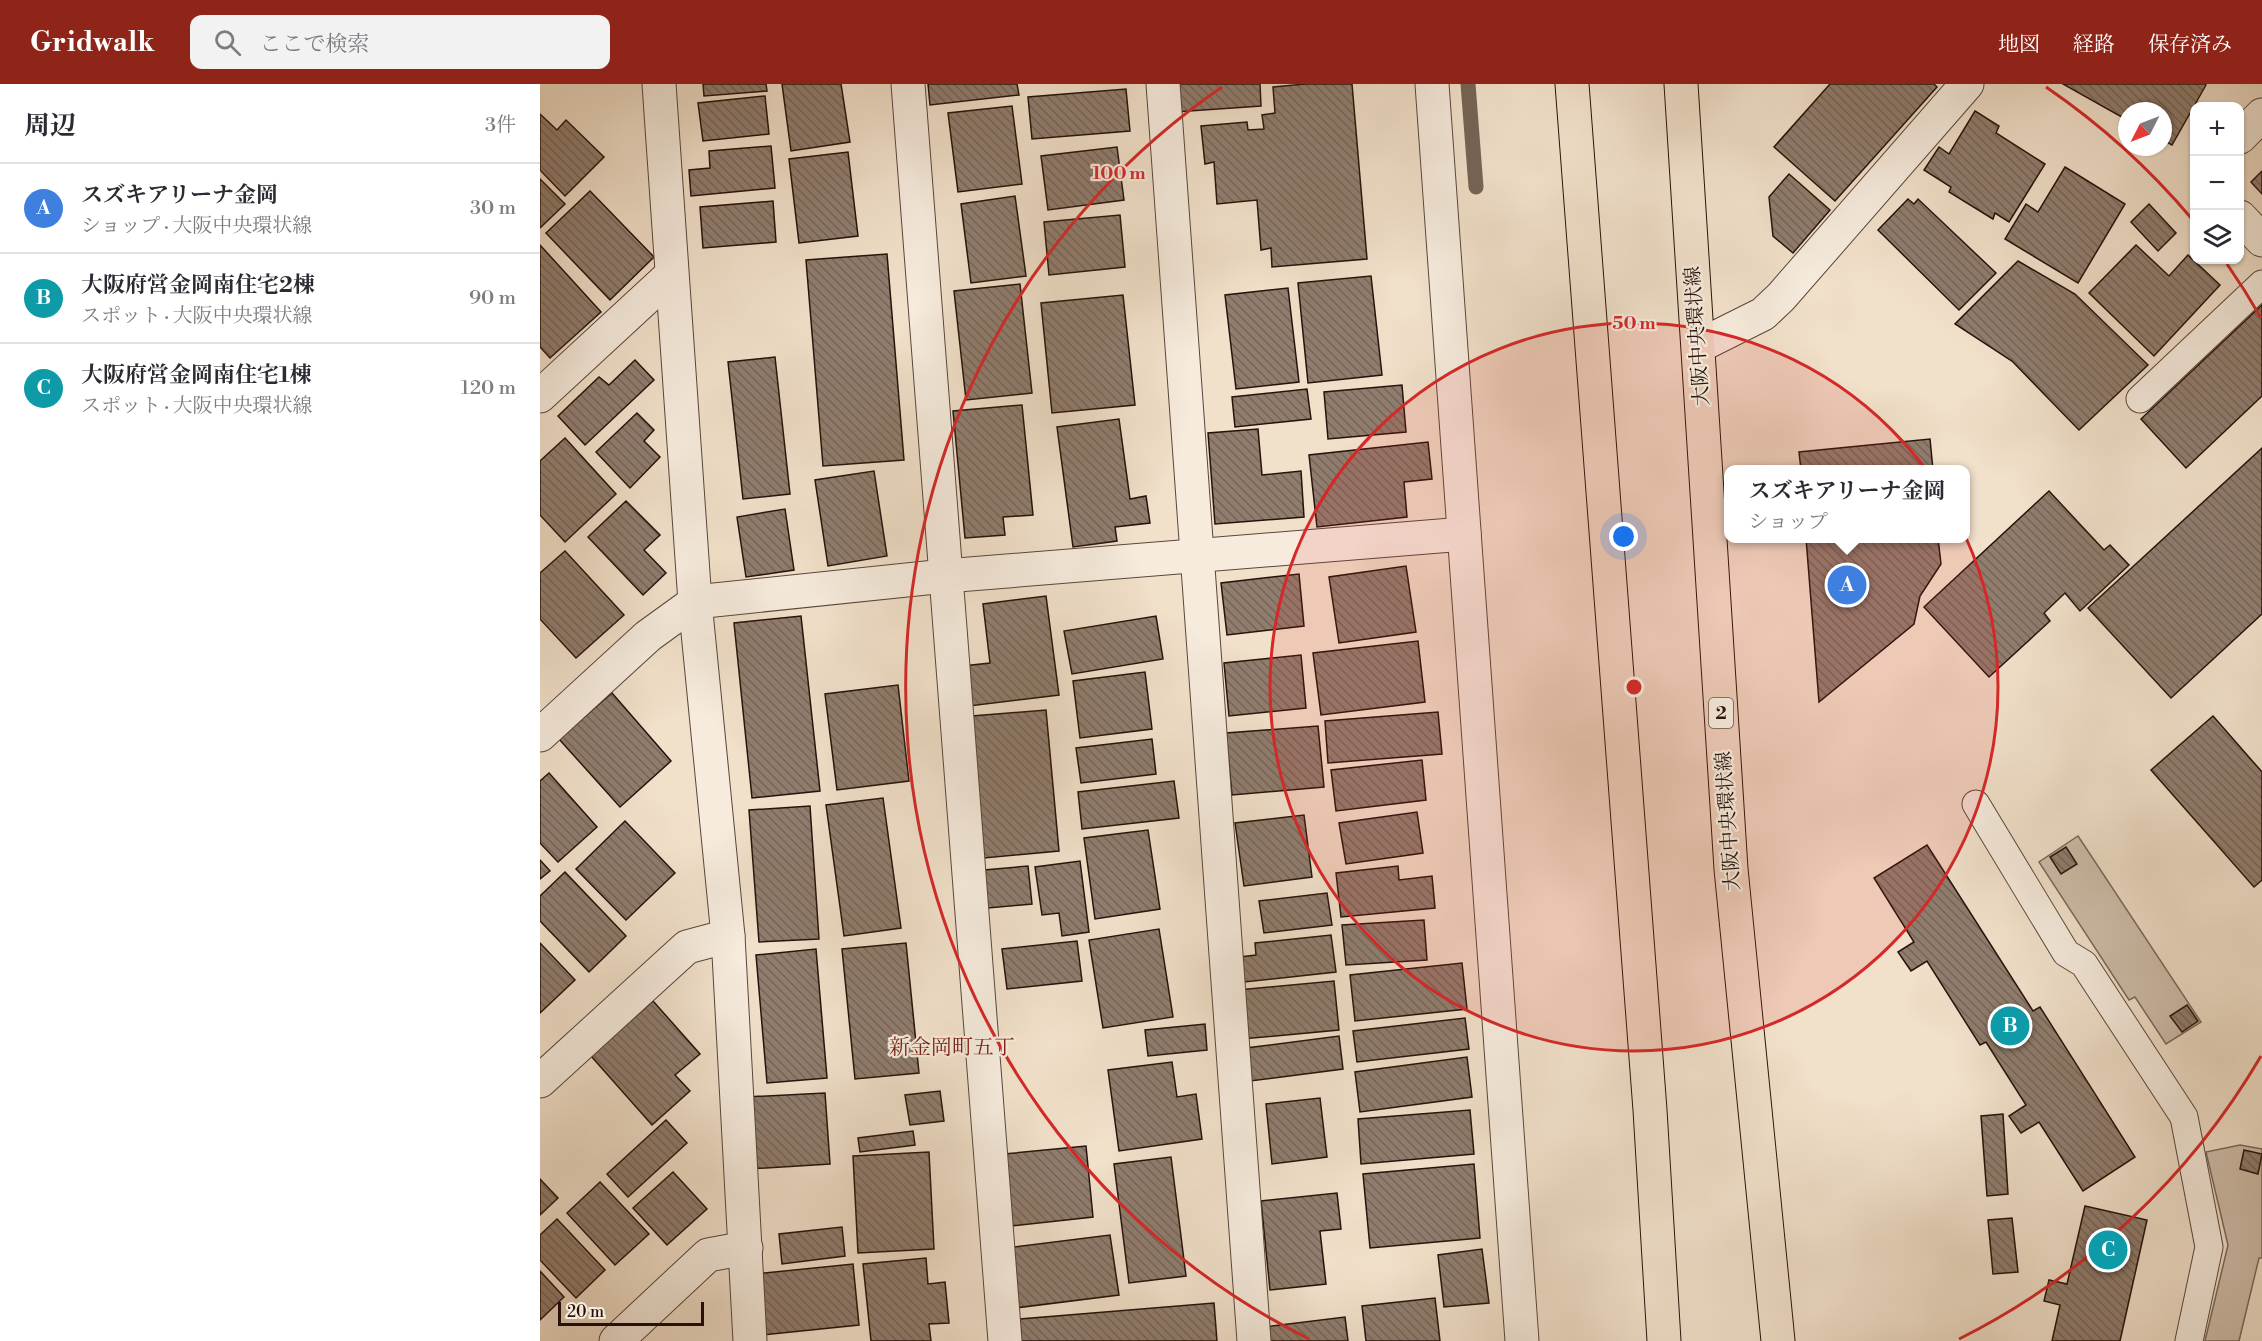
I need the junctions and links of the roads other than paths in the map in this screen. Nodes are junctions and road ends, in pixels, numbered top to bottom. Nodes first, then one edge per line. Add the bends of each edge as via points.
1 (659, 84) edge
2 (908, 84) edge
3 (1163, 84) edge
4 (1432, 84) edge
5 (1572, 84) edge
6 (1681, 84) edge
7 (1967, 84) edge
8 (2262, 115) edge
9 (2244, 133) edge
10 (2244, 222) edge
11 (2262, 240) edge
12 (671, 275) junction
13 (2262, 284) edge
14 (1699, 346) junction
15 (540, 396) edge
16 (2140, 399) dead end
17 (1464, 534) junction
18 (1198, 557) junction
19 (945, 576) junction
20 (695, 602) junction
21 (540, 735) edge
22 (1976, 804) dead end
23 (728, 936) junction
24 (540, 1081) edge
25 (746, 1248) junction
26 (616, 1341) edge
27 (750, 1341) edge
28 (1005, 1341) edge
29 (1254, 1341) edge
30 (1522, 1341) edge
31 (1664, 1341) edge
32 (1778, 1341) edge
33 (2189, 1341) edge

1 - 12 street
2 - 19 street
3 - 18 street
4 - 17 street
5 - 31 main road
6 - 14 main road, 大阪中央環状線 / 2
7 - 14 street via 1781,297 1762,314
8 - 9 street
10 - 11 street
12 - 15 street
12 - 20 street
13 - 16 lane
14 - 32 main road, 大阪中央環状線 / 2 via 1731,869
17 - 18 street
17 - 30 street
18 - 19 street
18 - 29 street
19 - 20 street
19 - 28 street
20 - 21 street via 648,636
20 - 23 street
22 - 33 lane via 2066,953 2084,964 2184,1117 2209,1247
23 - 24 street via 687,947
23 - 25 street
25 - 26 street via 708,1255
25 - 27 street

